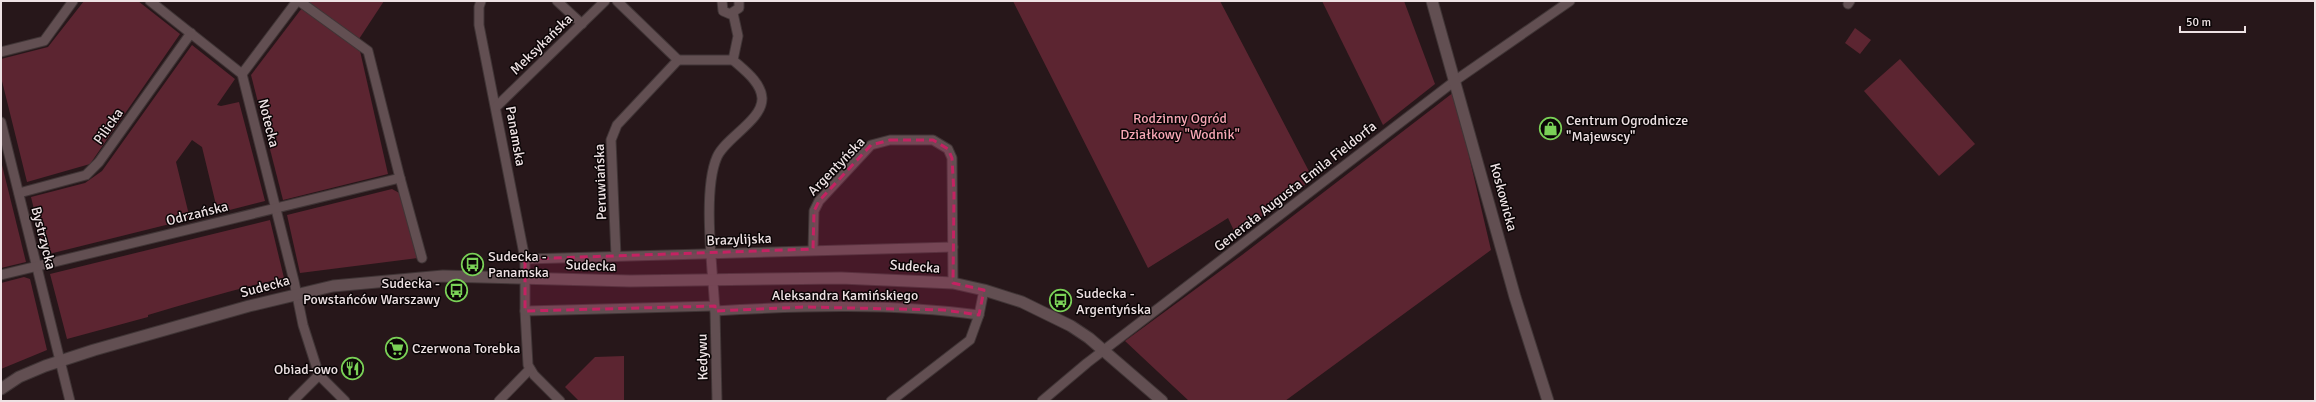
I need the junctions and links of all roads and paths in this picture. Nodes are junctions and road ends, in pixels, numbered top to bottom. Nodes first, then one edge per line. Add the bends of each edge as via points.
1 (73, 1) edge
2 (150, 1) edge
3 (298, 1) edge
4 (481, 1) edge
5 (557, 1) edge
6 (606, 1) edge
7 (617, 1) edge
8 (722, 1) edge
9 (739, 1) edge
10 (1432, 1) edge
11 (1570, 1) edge
12 (733, 13) junction
13 (582, 24) junction
14 (191, 33) junction
15 (1, 52) edge
16 (678, 60) junction
17 (733, 60) junction
18 (242, 74) junction
19 (1456, 80) junction
20 (496, 107) junction
21 (1, 122) edge
22 (400, 178) junction
23 (19, 193) junction
24 (275, 208) junction
25 (953, 247) junction
26 (813, 249) junction
27 (712, 254) junction
28 (616, 256) junction
29 (422, 258) dead end
30 (525, 259) junction
31 (37, 266) junction
32 (1, 275) edge
33 (525, 277) junction
34 (714, 279) junction
35 (953, 283) junction
36 (984, 290) junction
37 (296, 294) junction
38 (715, 309) junction
39 (525, 311) junction
40 (979, 315) junction
41 (1105, 350) junction
42 (61, 361) junction
43 (530, 369) junction
44 (319, 375) junction
45 (1, 389) edge
46 (1049, 399) edge
47 (70, 401) edge
48 (293, 401) edge
49 (345, 401) edge
50 (499, 401) edge
51 (560, 401) edge
52 (717, 401) edge
53 (891, 401) edge
54 (1162, 401) edge
55 (1548, 401) edge

1 - 15 street via 44,41
2 - 14 street
3 - 18 street
3 - 22 street via 368,51
4 - 20 street, Panamska via 479,25
5 - 13 street
6 - 13 street, Meksykańska
7 - 16 street
8 - 12 street via 723,11
9 - 12 street via 739,8
10 - 19 street, Koskowicka
11 - 19 street, Generała Augusta Emila Fieldorfa
12 - 17 street via 738,36
13 - 20 street, Meksykańska
14 - 18 street
14 - 23 street, Pilicka via 99,162 86,175
16 - 17 street
16 - 28 street, Peruwiańska via 617,125 611,140
17 - 27 street via 760,90 761,106 719,153 712,168
18 - 24 street, Notecka
19 - 41 street, Generała Augusta Emila Fieldorfa
19 - 55 street, Koskowicka via 1515,297
20 - 30 street, Panamska
21 - 23 street, Bystrzycka
22 - 24 street, Odrzańska
22 - 29 street
23 - 31 street, Bystrzycka
24 - 31 street, Odrzańska
24 - 37 street, Notecka
25 - 26 street, Brazylijska
25 - 26 street, Argentyńska via 952,158 948,149 933,140 897,140 871,145 819,200 814,210
25 - 35 street, Argentyńska
26 - 27 street, Brazylijska
27 - 28 street, Brazylijska
27 - 34 street
28 - 30 street, Brazylijska
30 - 33 street, Panamska
31 - 32 street, Odrzańska
31 - 42 street, Bystrzycka
33 - 34 street, Sudecka via 630,281
33 - 37 street, Sudecka via 417,277 333,286
33 - 39 street, Panamska
34 - 35 street, Sudecka via 848,278
34 - 38 street
35 - 36 street, Sudecka
36 - 40 street
36 - 41 street, Sudecka via 1022,302 1052,316
37 - 42 street, Sudecka
37 - 44 street, Notecka
38 - 39 street, Aleksandra Kamińskiego
38 - 40 street, Aleksandra Kamińskiego via 812,307 944,310
38 - 52 street, Kedywu
39 - 43 street, Panamska
40 - 53 street via 970,340
41 - 46 street, Generała Augusta Emila Fieldorfa via 1087,363
41 - 54 street, Sudecka
42 - 45 street, Sudecka via 19,377
42 - 47 street, Bystrzycka
43 - 50 street
43 - 51 street
44 - 48 street
44 - 49 street

